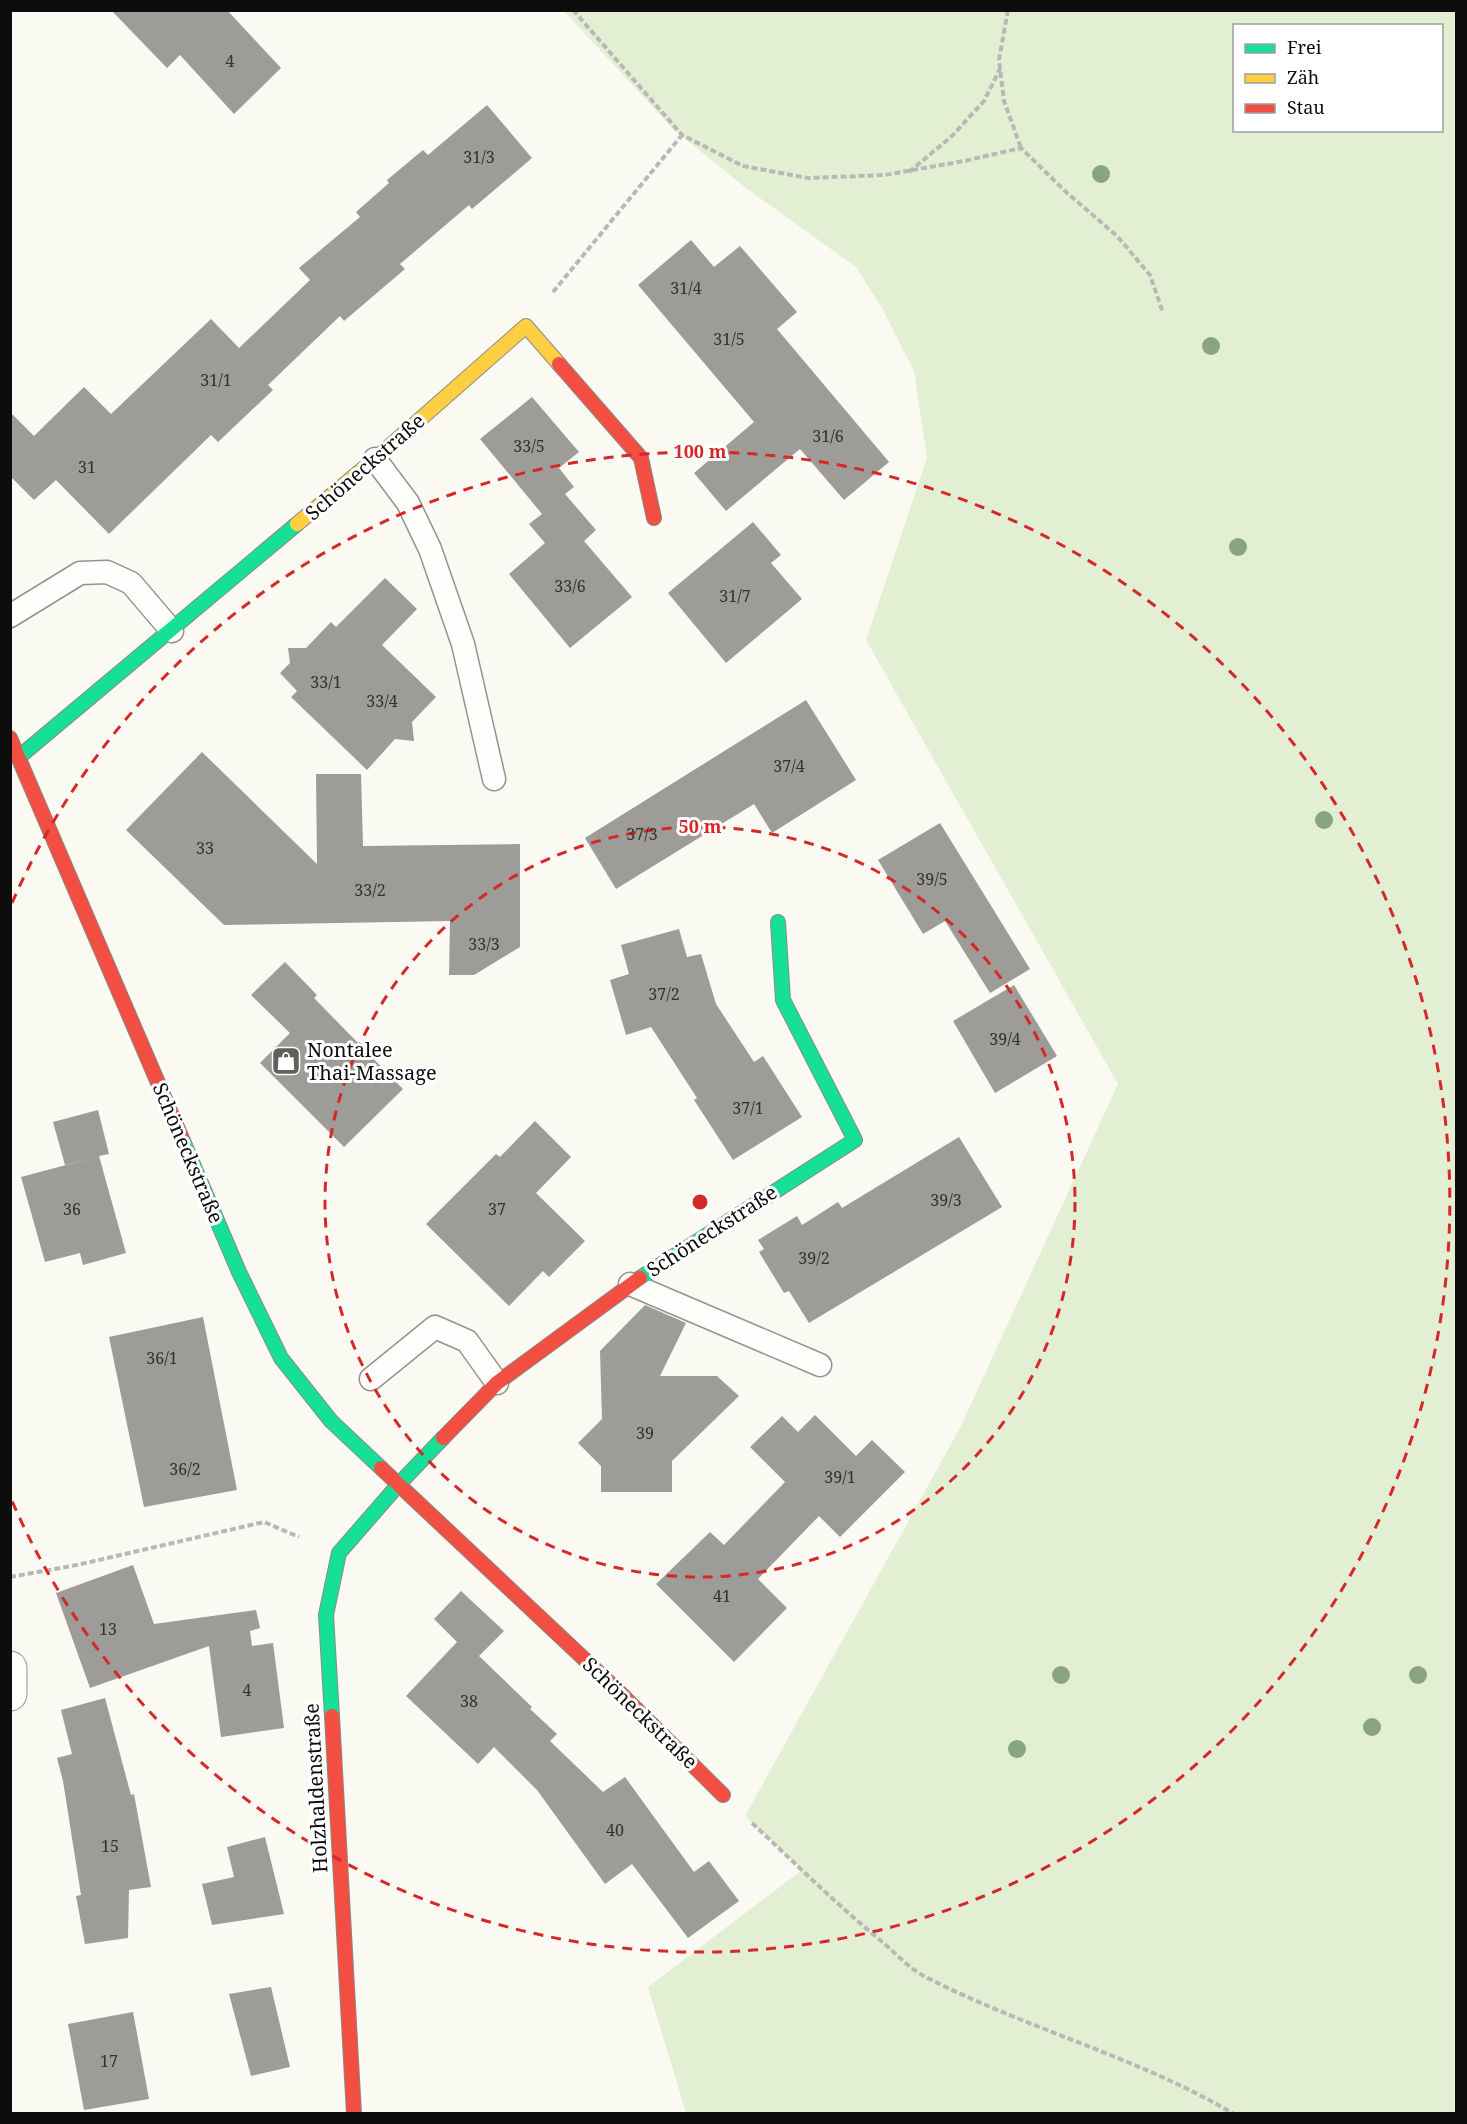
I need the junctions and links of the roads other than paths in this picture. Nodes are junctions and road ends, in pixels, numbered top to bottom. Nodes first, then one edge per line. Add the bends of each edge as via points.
1 (375, 459) junction
2 (654, 518) dead end
3 (10, 616) edge
4 (172, 631) junction
5 (10, 738) edge
6 (19, 757) junction
7 (494, 779) dead end
8 (22, 791) edge
9 (778, 922) dead end
10 (630, 1284) junction
11 (820, 1365) dead end
12 (371, 1379) dead end
13 (497, 1383) junction
14 (399, 1484) junction
15 (10, 1668) edge
16 (10, 1694) edge
17 (723, 1795) road end
18 (354, 2114) edge

1 - 2 street, Schöneckstraße via 526,326 641,458
1 - 4 street, Schöneckstraße
1 - 7 lane via 408,503 430,549 463,644
3 - 4 lane via 80,573 106,572 131,583
4 - 6 street, Schöneckstraße
5 - 6 street, Schöneckstraße
6 - 8 street, Schöneckstraße
8 - 14 street, Schöneckstraße via 281,1358 331,1421
9 - 10 street, Schöneckstraße via 783,999 855,1140
10 - 11 lane
10 - 13 street, Schöneckstraße
12 - 13 lane via 435,1327 467,1341
13 - 14 street, Schöneckstraße
14 - 17 street, Schöneckstraße
14 - 18 street, Holzhaldenstraße via 339,1553 326,1615
15 - 16 street

